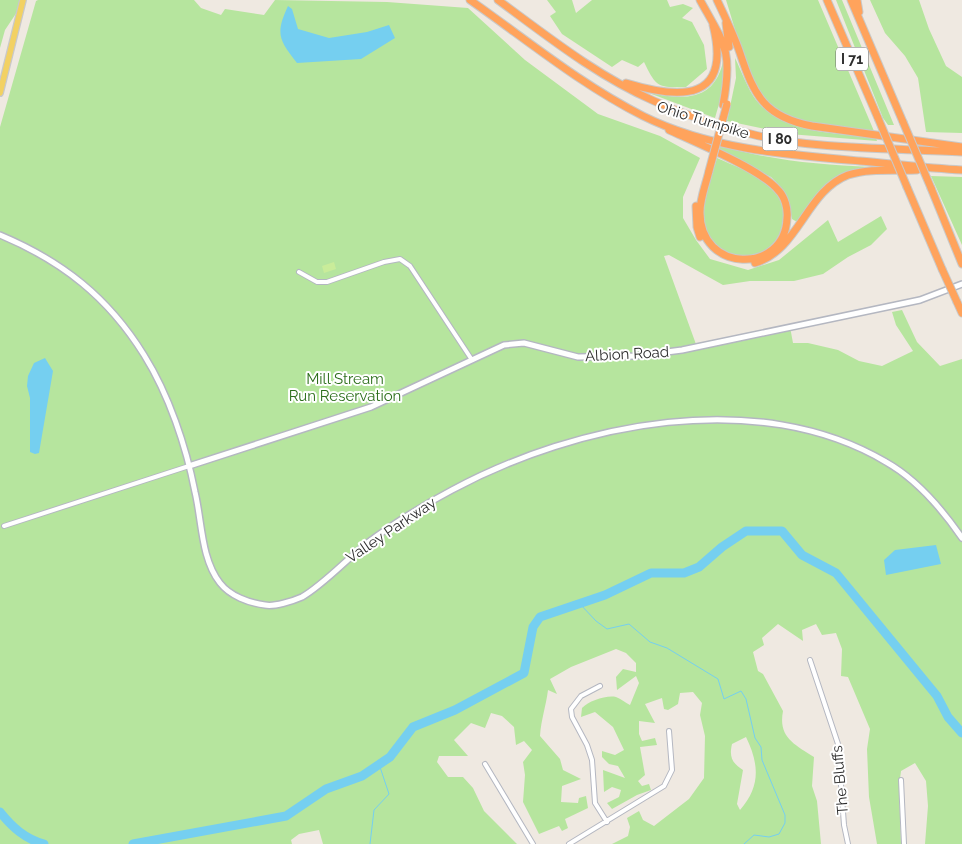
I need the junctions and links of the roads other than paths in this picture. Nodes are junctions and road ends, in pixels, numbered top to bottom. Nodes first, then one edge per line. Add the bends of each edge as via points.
1 (23, 0) edge
2 (470, 0) edge
3 (498, 0) edge
4 (700, 0) edge
5 (717, 0) edge
6 (826, 0) edge
7 (851, 0) edge
8 (856, 0) edge
9 (725, 17) junction
10 (713, 25) junction
11 (861, 25) junction
12 (609, 77) junction
13 (0, 93) edge
14 (725, 104) junction
15 (645, 117) junction
16 (962, 147) edge
17 (962, 152) edge
18 (947, 169) junction
19 (708, 170) junction
20 (962, 170) edge
21 (0, 234) edge
22 (962, 263) edge
23 (299, 272) dead end
24 (962, 284) edge
25 (962, 313) edge
26 (472, 360) junction
27 (189, 466) junction
28 (4, 526) dead end
29 (962, 538) edge
30 (810, 660) dead end
31 (600, 686) dead end
32 (669, 731) dead end
33 (485, 764) dead end
34 (901, 780) dead end
35 (607, 822) junction
36 (533, 844) edge
37 (569, 844) edge
38 (848, 844) edge
39 (904, 844) edge

1 - 13 main road
2 - 15 highway, Ohio Turnpike / I 80 via 577,78
3 - 12 highway, Ohio Turnpike / I 80 via 565,50
4 - 10 highway
5 - 9 highway
6 - 25 highway, I 71, bridge
7 - 11 highway, I 71
8 - 11 highway
9 - 14 highway via 732,78
9 - 16 highway via 752,86 775,114 812,126
10 - 12 highway via 718,62 710,79 694,91 669,94
10 - 14 highway via 728,57
11 - 22 highway, I 71, bridge
12 - 17 highway, Ohio Turnpike / I 80 via 653,101 701,120 752,134 806,143
14 - 19 highway, bridge
15 - 18 highway, Ohio Turnpike / I 80 via 710,139 756,150
15 - 19 highway via 758,174 778,190 787,209 787,226 774,248 755,258 739,260 725,256 710,244 702,230 700,212
18 - 19 highway via 867,172 838,180 822,194 773,254 765,260 746,264 721,259 700,238 695,215
18 - 20 highway, Ohio Turnpike / I 80
21 - 27 street, Valley Parkway via 82,280 124,325 146,357 168,403
23 - 26 street via 317,282 327,282 400,259 410,266
24 - 26 street, Albion Road via 920,300 682,350 636,356 578,357 524,343 504,345
26 - 27 street, Albion Road via 371,407
27 - 28 street
27 - 29 street, Valley Parkway via 208,560 220,584 238,598 268,606 301,597 369,542 452,490 535,453 601,433 670,421 733,419 789,426 846,442 888,462 914,482 938,506
30 - 38 street, The Bluffs via 838,744
31 - 35 street via 581,696 571,709 592,760 595,803
32 - 35 street via 672,770 664,786
33 - 36 street
34 - 39 street
35 - 37 street

